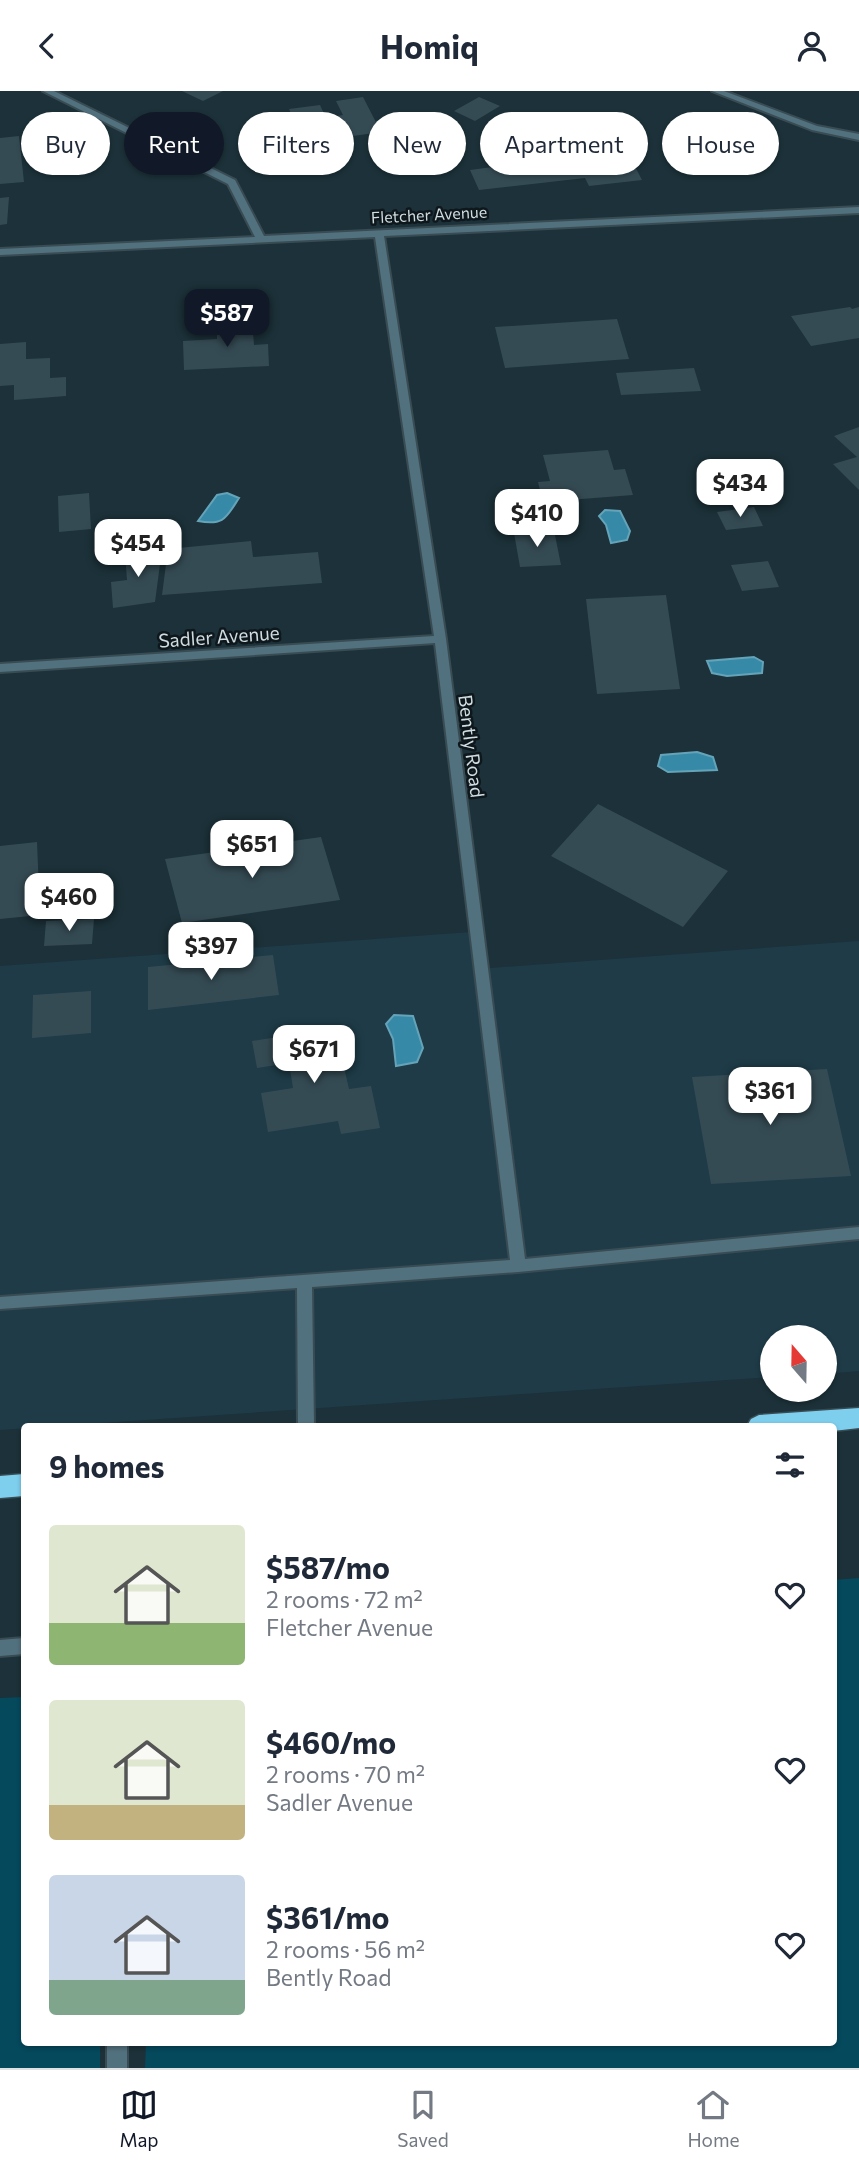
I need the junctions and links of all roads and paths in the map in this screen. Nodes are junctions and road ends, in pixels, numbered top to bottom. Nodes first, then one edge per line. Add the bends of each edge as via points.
1 (47, 91) edge
2 (716, 91) edge
3 (859, 137) edge
4 (859, 210) edge
5 (379, 232) junction
6 (260, 237) junction
7 (0, 252) edge
8 (440, 639) junction
9 (0, 668) edge
10 (859, 1233) edge
11 (518, 1266) junction
12 (304, 1281) junction
13 (0, 1303) edge
14 (859, 1418) edge
15 (306, 1423) edge
16 (796, 1423) edge
17 (21, 1485) edge
18 (0, 1486) edge
19 (21, 1646) edge
20 (0, 1649) edge
21 (117, 2046) edge
22 (117, 2068) edge

1 - 6 street via 232,182
2 - 3 street via 815,128
4 - 5 street, Fletcher Avenue
5 - 6 street, Fletcher Avenue
5 - 8 street, Bently Road
6 - 7 street, Fletcher Avenue
8 - 9 street, Sadler Avenue
8 - 11 street, Bently Road
10 - 11 street
11 - 12 street
12 - 13 street
12 - 15 street
14 - 16 highway
17 - 18 highway
19 - 20 street
21 - 22 street

